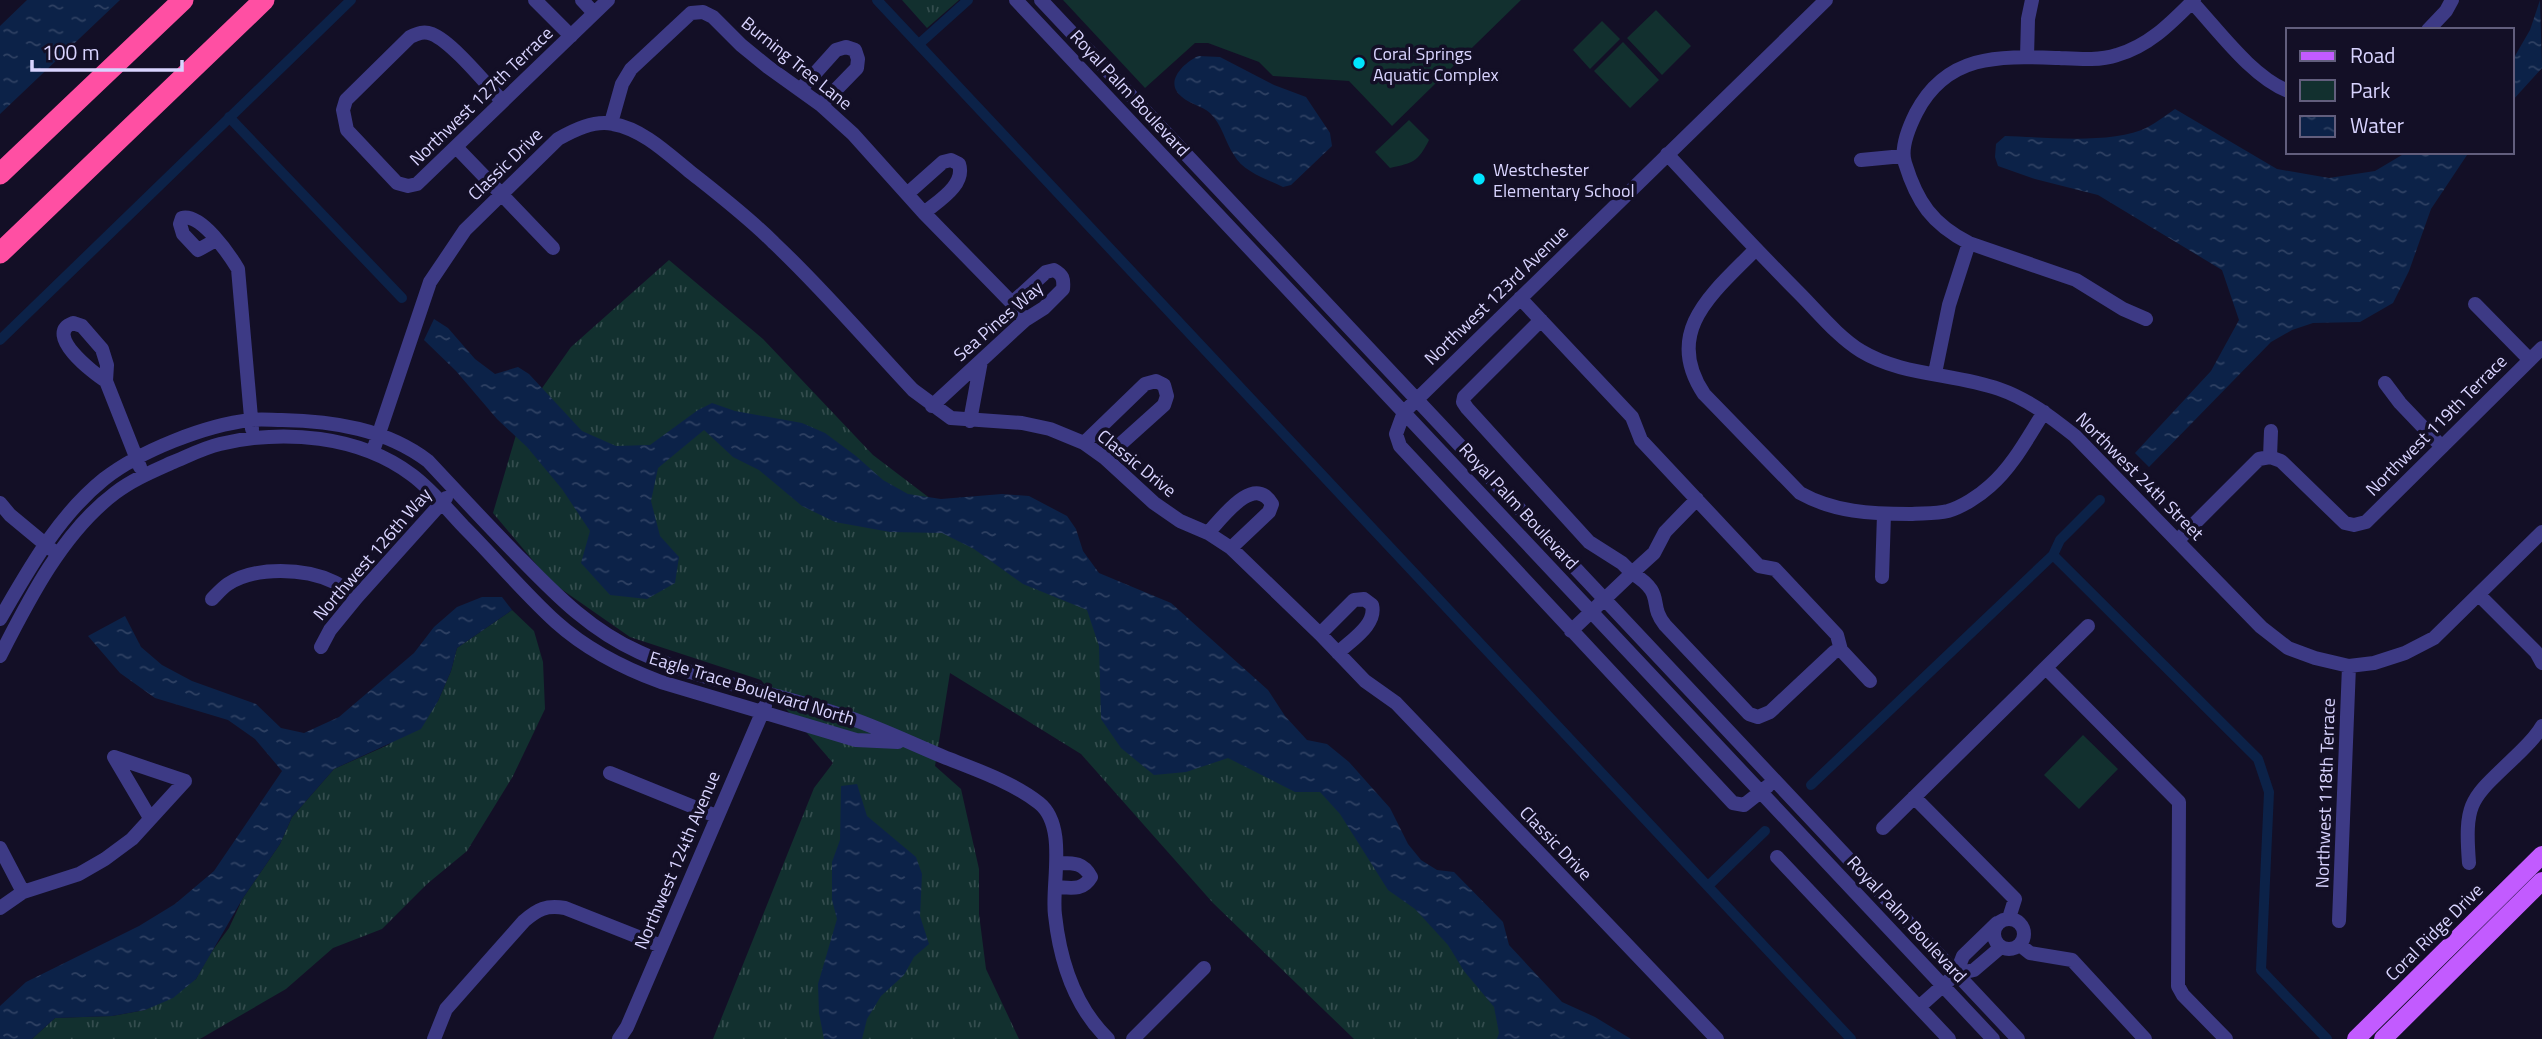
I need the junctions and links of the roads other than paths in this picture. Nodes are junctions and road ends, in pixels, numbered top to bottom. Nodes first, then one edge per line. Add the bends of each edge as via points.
1 (183, 0) edge
2 (264, 0) edge
3 (535, 0) edge
4 (582, 0) edge
5 (608, 0) edge
6 (1016, 0) edge
7 (1041, 0) edge
8 (1826, 0) edge
9 (2032, 0) edge
10 (2452, 0) edge
11 (2193, 1) edge
12 (594, 13) junction
13 (2430, 28) edge
14 (571, 36) junction
15 (2027, 57) junction
16 (801, 89) junction
17 (2286, 90) edge
18 (502, 101) junction
19 (821, 105) junction
20 (611, 123) junction
21 (456, 147) junction
22 (1667, 154) junction
23 (1903, 156) junction
24 (1861, 160) dead end
25 (0, 174) edge
26 (501, 193) junction
27 (907, 194) junction
28 (924, 213) junction
29 (216, 240) dead end
30 (1969, 243) junction
31 (554, 248) dead end
32 (1756, 249) junction
33 (0, 253) edge
34 (1520, 298) junction
35 (1012, 303) junction
36 (2475, 304) dead end
37 (2146, 319) dead end
38 (1025, 320) junction
39 (1541, 320) junction
40 (2542, 348) edge
41 (2530, 360) junction
42 (981, 361) junction
43 (1935, 373) junction
44 (106, 381) dead end
45 (2385, 383) dead end
46 (1417, 400) junction
47 (932, 406) junction
48 (1404, 412) junction
49 (2044, 412) junction
50 (252, 420) junction
51 (970, 421) junction
52 (2272, 430) dead end
53 (377, 434) junction
54 (253, 437) junction
55 (1084, 443) junction
56 (2442, 447) junction
57 (373, 451) junction
58 (2270, 457) junction
59 (1105, 458) junction
60 (137, 459) junction
61 (143, 475) junction
62 (454, 489) junction
63 (1697, 499) junction
64 (0, 503) edge
65 (441, 503) junction
66 (1884, 514) junction
67 (2542, 532) edge
68 (1208, 533) junction
69 (2178, 540) junction
70 (45, 544) junction
71 (1231, 548) junction
72 (57, 555) junction
73 (1632, 573) junction
74 (1882, 577) dead end
75 (2479, 595) junction
76 (357, 597) junction
77 (212, 599) dead end
78 (1605, 599) junction
79 (1592, 611) junction
80 (0, 619) edge
81 (2088, 626) dead end
82 (1571, 631) junction
83 (1320, 634) junction
84 (321, 646) dead end
85 (1841, 650) junction
86 (1338, 653) junction
87 (0, 656) edge
88 (2542, 663) edge
89 (2349, 666) junction
90 (2046, 668) junction
91 (1870, 681) dead end
92 (768, 694) junction
93 (763, 713) junction
94 (2542, 726) edge
95 (907, 742) junction
96 (610, 773) dead end
97 (1774, 780) junction
98 (1762, 793) junction
99 (1914, 797) junction
100 (716, 816) junction
101 (150, 818) junction
102 (1883, 828) dead end
103 (0, 848) edge
104 (2542, 855) edge
105 (1777, 856) dead end
106 (1057, 863) junction
107 (2469, 863) dead end
108 (2542, 881) edge
109 (1057, 887) junction
110 (23, 892) junction
111 (0, 908) edge
112 (2003, 920) junction
113 (2339, 922) dead end
114 (2471, 925) junction
115 (2484, 939) junction
116 (2020, 945) junction
117 (661, 947) junction
118 (2001, 947) junction
119 (1205, 968) dead end
120 (1956, 974) junction
121 (1943, 986) junction
122 (1919, 1007) junction
123 (2217, 1036) edge
124 (434, 1039) edge
125 (619, 1039) edge
126 (1108, 1039) edge
127 (1133, 1039) edge
128 (1717, 1039) edge
129 (1949, 1039) edge
130 (1993, 1039) edge
131 (2018, 1039) edge
132 (2145, 1039) edge
133 (2356, 1039) edge
134 (2383, 1039) edge

1 - 25 highway
2 - 33 highway
3 - 14 street
4 - 12 street
5 - 12 street, Northwest 127th Terrace
6 - 48 street, Royal Palm Boulevard
7 - 46 street, Royal Palm Boulevard
8 - 22 street, Northwest 123rd Avenue
9 - 15 street
10 - 13 street
11 - 15 street via 2142,46 2115,56
11 - 17 street via 2253,68
12 - 14 street, Northwest 127th Terrace
14 - 18 street, Northwest 127th Terrace
15 - 23 street via 1970,62 1950,73 1919,107
16 - 19 street, Burning Tree Lane
16 - 19 street via 836,50 855,50 857,68
16 - 20 street, Burning Tree Lane via 741,45 713,17 691,13 631,69
18 - 21 street, Northwest 127th Terrace
18 - 21 street, Northwest 127th Terrace via 444,40 430,33 410,37 346,100 347,130 397,183 417,184
19 - 27 street, Burning Tree Lane
20 - 26 street, Classic Drive via 594,124 558,139
20 - 47 street, Classic Drive via 632,129 739,210
21 - 26 street
22 - 32 street, Northwest 24th Street
22 - 34 street, Northwest 123rd Avenue
23 - 24 street
23 - 30 street via 1920,202 1937,223
26 - 31 street
26 - 53 street, Classic Drive via 465,230 430,282
27 - 28 street, Burning Tree Lane
27 - 28 street via 943,162 959,164 958,182
28 - 35 street, Burning Tree Lane
29 - 50 street via 238,269
30 - 37 street via 2076,280
30 - 43 street via 1949,304
32 - 43 street, Northwest 24th Street via 1860,350 1888,363
32 - 66 street via 1695,318 1687,352 1694,379 1800,493 1838,509
34 - 39 street
34 - 46 street, Northwest 123rd Avenue
35 - 38 street, Burning Tree Lane
35 - 38 street, Sea Pines Way via 1046,272 1061,274 1063,289
36 - 41 street
38 - 42 street, Sea Pines Way
39 - 63 street via 1632,416 1641,440
39 - 73 street via 1463,402 1589,542
40 - 41 street, Northwest 119th Terrace
41 - 56 street, Northwest 119th Terrace
42 - 47 street, Sea Pines Way
42 - 51 street
43 - 49 street, Northwest 24th Street via 1998,388
44 - 60 street
45 - 56 street
46 - 48 street, Northwest 123rd Avenue
46 - 78 street, Royal Palm Boulevard
47 - 51 street, Classic Drive via 951,418
48 - 79 street, Royal Palm Boulevard
48 - 82 street via 1396,434 1400,446
49 - 66 street via 2007,468 1972,499 1948,511
49 - 69 street, Northwest 24th Street via 2075,436
50 - 53 street, Eagle Trace Boulevard North via 337,424
50 - 54 street
50 - 60 street, Eagle Trace Boulevard North via 212,428
51 - 55 street, Classic Drive via 1022,423
52 - 58 street
53 - 57 street, Classic Drive
53 - 62 street, Eagle Trace Boulevard North via 412,449
54 - 57 street, Eagle Trace Boulevard North via 330,439
54 - 61 street, Eagle Trace Boulevard North via 217,445
55 - 59 street, Classic Drive
55 - 59 street via 1144,384 1156,381 1164,385 1164,405
56 - 58 street, Northwest 119th Terrace via 2366,522 2354,525 2345,523 2281,461
57 - 65 street, Eagle Trace Boulevard North via 415,477
58 - 69 street via 2259,459
59 - 68 street, Classic Drive via 1154,503
60 - 61 street
60 - 70 street, Eagle Trace Boulevard North via 104,479
61 - 72 street, Eagle Trace Boulevard North via 89,517
62 - 65 street, Northwest 126th Way
62 - 92 street, Eagle Trace Boulevard North via 568,606 601,632 667,664
63 - 73 street
63 - 85 street via 1759,566 1775,569 1837,635
64 - 70 street
65 - 76 street, Northwest 126th Way
65 - 93 street, Eagle Trace Boulevard North via 557,623 591,648 640,674
66 - 74 street
67 - 75 street
68 - 71 street, Classic Drive
68 - 71 street via 1247,494 1267,496 1272,504 1269,512
69 - 89 street, Northwest 24th Street via 2288,648
70 - 72 street
70 - 80 street, Eagle Trace Boulevard North
71 - 83 street, Classic Drive
72 - 87 street, Eagle Trace Boulevard North
73 - 78 street
73 - 85 street via 1651,587 1665,625 1754,716 1767,715
75 - 88 street
75 - 89 street via 2434,638 2405,653
76 - 77 street via 320,576 278,572 236,580
76 - 84 street, Northwest 126th Way
78 - 79 street
78 - 97 street, Royal Palm Boulevard
79 - 82 street
79 - 98 street, Royal Palm Boulevard
81 - 90 street
82 - 98 street via 1733,803 1745,805
83 - 86 street, Classic Drive
83 - 86 street via 1354,600 1364,599 1372,605 1371,622
85 - 91 street
86 - 128 street, Classic Drive via 1395,703
89 - 113 street, Northwest 118th Terrace
90 - 99 street
90 - 123 street via 2179,802 2178,986
92 - 93 street, Northwest 124th Avenue
92 - 95 street, Eagle Trace Boulevard North via 842,715
93 - 95 street, Eagle Trace Boulevard North via 856,740
93 - 100 street, Northwest 124th Avenue
94 - 107 street via 2471,804
95 - 106 street, Eagle Trace Boulevard North via 995,778 1043,806 1052,823
96 - 100 street
97 - 98 street
97 - 120 street, Royal Palm Boulevard
98 - 121 street, Royal Palm Boulevard
99 - 102 street
99 - 112 street via 2015,899
100 - 117 street, Northwest 124th Avenue
101 - 101 street via 185,781 114,757
101 - 110 street via 105,859 79,874
103 - 110 street
104 - 114 main road, Coral Ridge Drive
105 - 122 street
106 - 109 street, Eagle Trace Boulevard North
106 - 109 street via 1077,863 1091,877 1078,889
108 - 115 main road
109 - 126 street, Eagle Trace Boulevard North via 1054,912 1072,988 1091,1023
110 - 111 street
112 - 116 street via 2019,922 2024,930
112 - 118 street via 1993,933
112 - 120 street via 1963,956
114 - 115 main road
114 - 133 main road, Coral Ridge Drive
115 - 134 main road
116 - 118 street
116 - 132 street via 2030,953 2072,960
117 - 124 street via 565,908 550,905 538,909 446,1009
117 - 125 street, Northwest 124th Avenue
118 - 120 street via 1974,970
119 - 127 street
120 - 121 street
120 - 131 street, Royal Palm Boulevard
121 - 122 street
121 - 130 street, Royal Palm Boulevard
122 - 129 street

